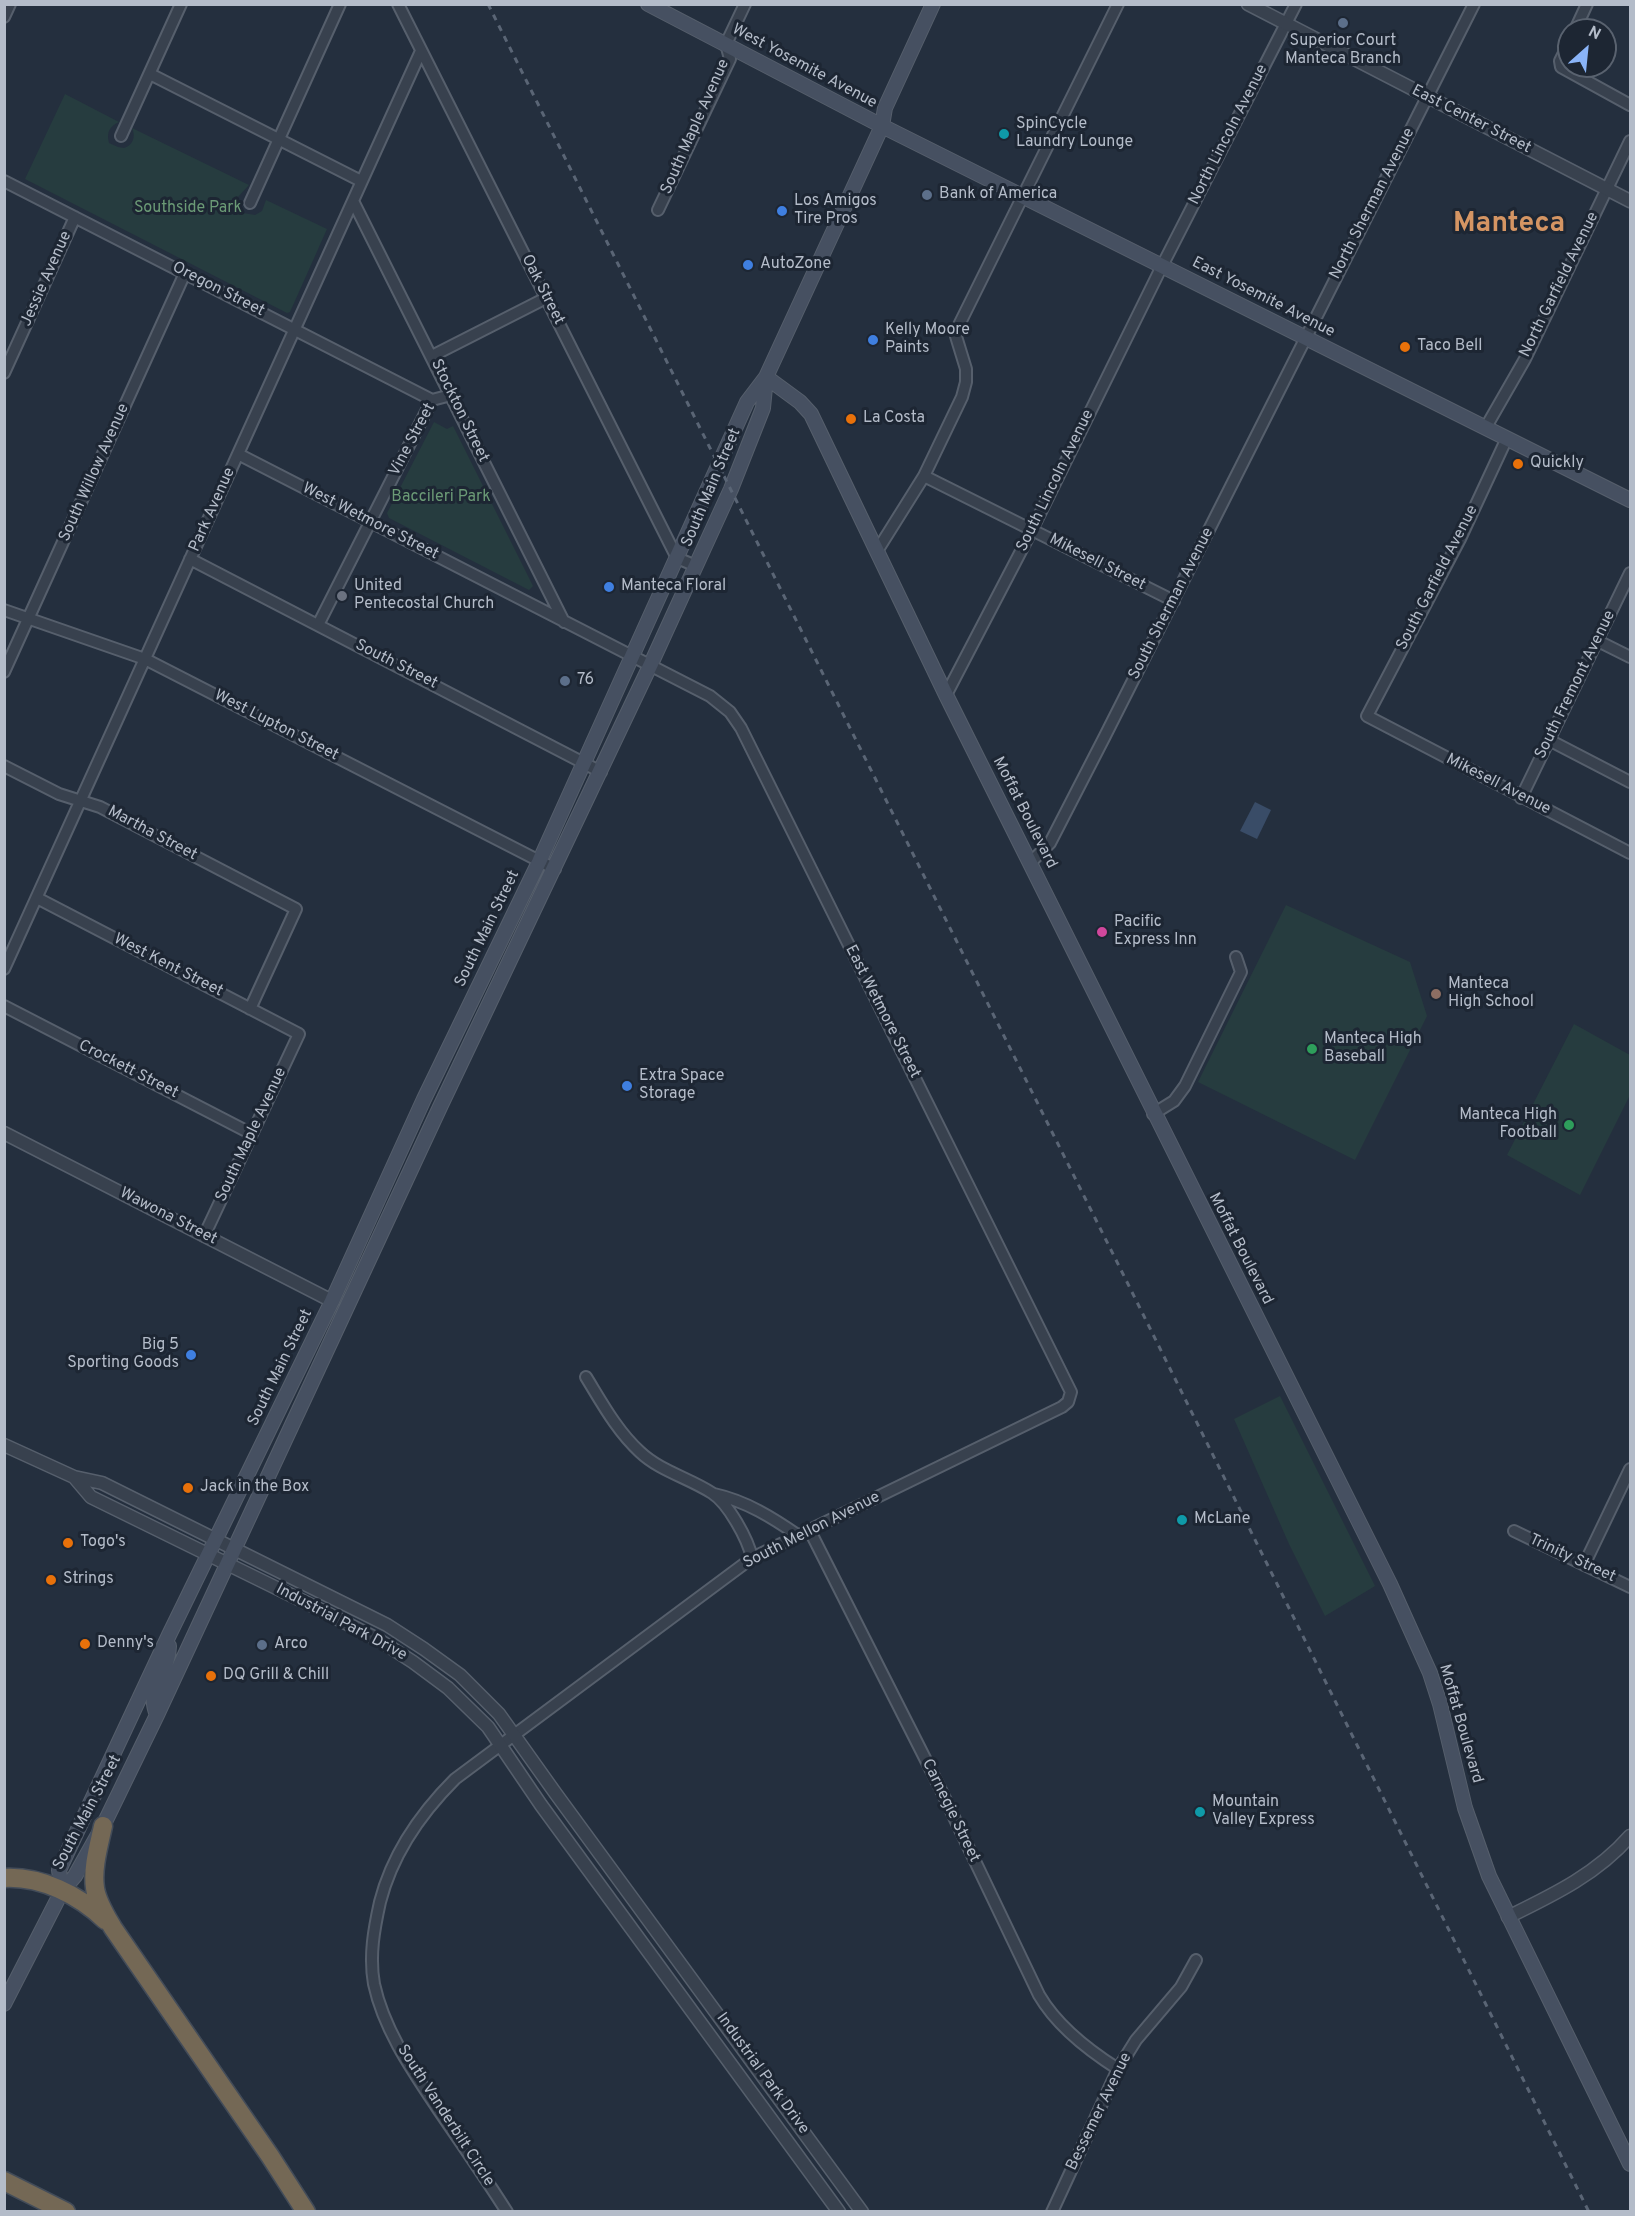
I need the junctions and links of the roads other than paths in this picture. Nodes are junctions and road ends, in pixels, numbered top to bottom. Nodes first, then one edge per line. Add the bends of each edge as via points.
1 (10, 4) edge
2 (181, 4) edge
3 (340, 4) edge
4 (399, 4) edge
5 (648, 4) edge
6 (745, 4) edge
7 (933, 4) edge
8 (1118, 4) edge
9 (1248, 4) edge
10 (1296, 4) edge
11 (1474, 4) edge
12 (1587, 4) edge
13 (4, 17) edge
14 (1581, 18) edge
15 (1286, 24) junction
16 (726, 44) junction
17 (422, 51) junction
18 (150, 74) junction
19 (1581, 78) edge
20 (1427, 97) junction
21 (1630, 105) edge
22 (882, 126) junction
23 (121, 136) dead end
24 (280, 139) junction
25 (1630, 141) edge
26 (4, 180) edge
27 (361, 181) junction
28 (1606, 189) junction
29 (1023, 195) junction
30 (353, 201) junction
31 (1630, 201) edge
32 (250, 203) dead end
33 (658, 210) dead end
34 (75, 217) junction
35 (1162, 266) junction
36 (185, 273) junction
37 (546, 298) junction
38 (294, 329) junction
39 (1306, 338) junction
40 (432, 356) junction
41 (4, 373) edge
42 (766, 377) junction
43 (451, 395) junction
44 (432, 399) junction
45 (1486, 427) junction
46 (1507, 438) junction
47 (238, 454) junction
48 (924, 476) junction
49 (1630, 500) edge
50 (370, 522) junction
51 (1032, 530) junction
52 (877, 551) junction
53 (677, 558) junction
54 (190, 559) junction
55 (696, 566) junction
56 (1630, 573) edge
57 (1174, 602) junction
58 (4, 610) edge
59 (30, 618) junction
60 (564, 622) junction
61 (318, 625) junction
62 (1598, 641) junction
63 (631, 657) junction
64 (1630, 657) edge
65 (145, 659) junction
66 (650, 666) junction
67 (4, 672) edge
68 (946, 694) junction
69 (1367, 716) joint
70 (1549, 740) junction
71 (584, 763) junction
72 (4, 766) edge
73 (601, 772) junction
74 (1630, 782) edge
75 (1521, 798) junction
76 (80, 800) junction
77 (1630, 853) edge
78 (539, 862) junction
79 (1030, 863) junction
80 (555, 869) junction
81 (37, 898) junction
82 (1236, 957) dead end
83 (4, 969) edge
84 (4, 1006) edge
85 (250, 1009) junction
86 (299, 1034) joint
87 (424, 1099) junction
88 (440, 1107) junction
89 (1153, 1114) junction
90 (4, 1133) edge
91 (252, 1134) junction
92 (204, 1236) junction
93 (332, 1301) junction
94 (322, 1360) junction
95 (586, 1377) dead end
96 (1055, 1410) joint
97 (4, 1445) edge
98 (1630, 1469) edge
99 (74, 1478) junction
100 (714, 1494) junction
101 (810, 1531) junction
102 (1514, 1531) dead end
103 (799, 1536) junction
104 (216, 1539) junction
105 (234, 1548) junction
106 (208, 1554) junction
107 (752, 1558) junction
108 (227, 1564) junction
109 (1584, 1564) junction
110 (1630, 1587) edge
111 (169, 1635) junction
112 (158, 1715) junction
113 (516, 1735) junction
114 (502, 1746) junction
115 (104, 1775) junction
116 (123, 1784) junction
117 (103, 1826) junction
118 (1630, 1836) edge
119 (611, 1867) junction
120 (596, 1877) junction
121 (4, 1878) edge
122 (62, 1891) junction
123 (1508, 1917) junction
124 (113, 1928) junction
125 (662, 1936) junction
126 (646, 1946) junction
127 (1196, 1960) dead end
128 (4, 2004) edge
129 (1118, 2069) junction
130 (1630, 2164) edge
131 (4, 2181) edge
132 (66, 2211) edge
133 (306, 2211) edge
134 (507, 2211) edge
135 (839, 2211) edge
136 (862, 2211) edge
137 (1052, 2211) edge

1 - 13 street
2 - 18 street
3 - 24 street
4 - 17 street, Oak Street
5 - 16 main road, West Yosemite Avenue
6 - 16 street
7 - 22 main road, South Main Street via 885,108
8 - 29 street
9 - 15 street, East Center Street
10 - 15 street, North Lincoln Avenue
11 - 20 street, North Sherman Avenue
12 - 14 street
15 - 20 street, East Center Street
15 - 35 street, North Lincoln Avenue
16 - 22 main road, West Yosemite Avenue
16 - 33 street, South Maple Avenue via 730,59
17 - 27 street, Park Avenue
17 - 37 street, Oak Street
18 - 23 street
18 - 24 street
19 - 21 street
20 - 28 street, East Center Street
20 - 39 street, North Sherman Avenue
22 - 29 main road, East Yosemite Avenue
22 - 42 main road, South Main Street
24 - 27 street
24 - 32 street
25 - 28 street, North Garfield Avenue
26 - 34 street, Oregon Street
27 - 30 street, Park Avenue
28 - 31 street, East Center Street
28 - 45 street, North Garfield Avenue via 1525,359
29 - 35 main road, East Yosemite Avenue
29 - 48 street via 955,333 966,382
30 - 38 street, Park Avenue
30 - 40 street, Stockton Street
34 - 36 street, Oregon Street
34 - 41 street, Jessie Avenue
35 - 39 main road, East Yosemite Avenue
35 - 51 street, South Lincoln Avenue
36 - 38 street, Oregon Street
36 - 59 street, South Willow Avenue
37 - 40 street
37 - 53 street, Oak Street
38 - 44 street, Oregon Street
38 - 47 street, Park Avenue
39 - 45 main road, East Yosemite Avenue
39 - 57 street, South Sherman Avenue
40 - 43 street, Stockton Street
42 - 52 main road, Moffat Boulevard via 811,414
42 - 53 main road, South Main Street via 747,402
42 - 55 main road, South Main Street via 763,408
43 - 44 street, Vine Street
43 - 60 street, Stockton Street
44 - 50 street, Vine Street
45 - 46 main road, East Yosemite Avenue
46 - 49 main road, East Yosemite Avenue
46 - 69 street, South Garfield Avenue via 1460,539
47 - 50 street, West Wetmore Street
47 - 54 street, Park Avenue
48 - 51 street, Mikesell Street
48 - 52 street
50 - 60 street, West Wetmore Street
50 - 61 street, Vine Street
51 - 57 street, Mikesell Street
51 - 68 street, South Lincoln Avenue
52 - 68 main road, Moffat Boulevard
53 - 55 street
53 - 63 main road, South Main Street
54 - 61 street, South Street
54 - 65 street, Park Avenue
55 - 66 main road, South Main Street
56 - 62 street, South Fremont Avenue
57 - 79 street, South Sherman Avenue via 1050,843
58 - 59 street, West Lupton Street
59 - 65 street, West Lupton Street
59 - 67 street, South Willow Avenue
60 - 63 street, West Wetmore Street
61 - 71 street, South Street
62 - 64 street
62 - 70 street, South Fremont Avenue
63 - 66 street, East Wetmore Street
63 - 71 main road, South Main Street
65 - 76 street, Park Avenue
65 - 78 street, West Lupton Street
66 - 73 main road, South Main Street
66 - 96 street, East Wetmore Street via 710,696 730,712 741,728 1067,1381 1071,1392 1068,1402
68 - 79 main road, Moffat Boulevard
69 - 75 street, Mikesell Avenue
70 - 74 street
70 - 75 street, South Fremont Avenue
71 - 73 street, South Street
71 - 78 main road, South Main Street
72 - 76 street, Martha Street via 59,794
73 - 80 main road, South Main Street
75 - 77 street, Mikesell Avenue
76 - 81 street, Park Avenue
76 - 85 street, Martha Street via 296,909
78 - 80 street, South Main Street
78 - 87 main road, South Main Street
79 - 89 main road, Moffat Boulevard
80 - 88 main road, South Main Street
81 - 83 street, Park Avenue
81 - 85 street, West Kent Street
82 - 89 street via 1241,972 1185,1086 1173,1101
84 - 91 street, Crockett Street
85 - 86 street, West Kent Street
86 - 91 street, South Maple Avenue
87 - 88 main road
87 - 93 main road, South Main Street
88 - 94 main road, South Main Street
89 - 123 main road, Moffat Boulevard via 1390,1584 1430,1673 1465,1808
90 - 92 street, Wawona Street
91 - 92 street, South Maple Avenue
92 - 93 street, Wawona Street
93 - 94 main road via 334,1310 322,1347
93 - 104 main road, South Main Street
94 - 105 main road, South Main Street
95 - 100 street via 623,1434 641,1453
96 - 101 street, South Mellon Avenue
97 - 99 street
98 - 109 street
99 - 104 street, Industrial Park Drive via 102,1483
99 - 106 street, Industrial Park Drive via 91,1497
100 - 103 street via 734,1498
100 - 107 street via 740,1527
101 - 103 street, South Mellon Avenue
101 - 129 street, Carnegie Street via 940,1788 1038,1995 1067,2030
102 - 109 street, Trinity Street
103 - 107 street, South Mellon Avenue
104 - 105 street, Industrial Park Drive
104 - 106 main road, South Main Street
105 - 108 main road, South Main Street
105 - 113 street, Industrial Park Drive via 387,1625 424,1649 460,1675
106 - 108 street, Industrial Park Drive
106 - 111 main road, South Main Street
107 - 113 street, South Mellon Avenue
108 - 112 main road, South Main Street
108 - 114 street, Industrial Park Drive via 379,1640 413,1662 471,1708
109 - 110 street, Trinity Street
111 - 112 main road via 169,1656 154,1690 153,1703
111 - 115 main road, South Main Street
112 - 116 main road, South Main Street
113 - 114 street, South Mellon Avenue
113 - 119 street, Industrial Park Drive
114 - 120 street, Industrial Park Drive
114 - 134 street, South Vanderbilt Circle via 455,1779 435,1799 398,1855 376,1920 372,1967 388,2026 410,2067
115 - 116 main road
115 - 122 main road, South Main Street via 59,1870
116 - 117 main road, South Main Street
117 - 122 main road, South Main Street
117 - 124 highway via 95,1888
118 - 123 street via 1581,1879
119 - 120 street
119 - 125 street, Industrial Park Drive
120 - 126 street, Industrial Park Drive
121 - 122 highway via 45,1884
122 - 124 highway via 90,1906
122 - 128 main road, South Main Street
123 - 130 main road, Moffat Boulevard
124 - 133 highway
125 - 126 street
125 - 136 street, Industrial Park Drive
126 - 135 street, Industrial Park Drive
127 - 129 street, Bessemer Avenue via 1181,1987 1136,2040
129 - 137 street, Bessemer Avenue
131 - 132 highway

